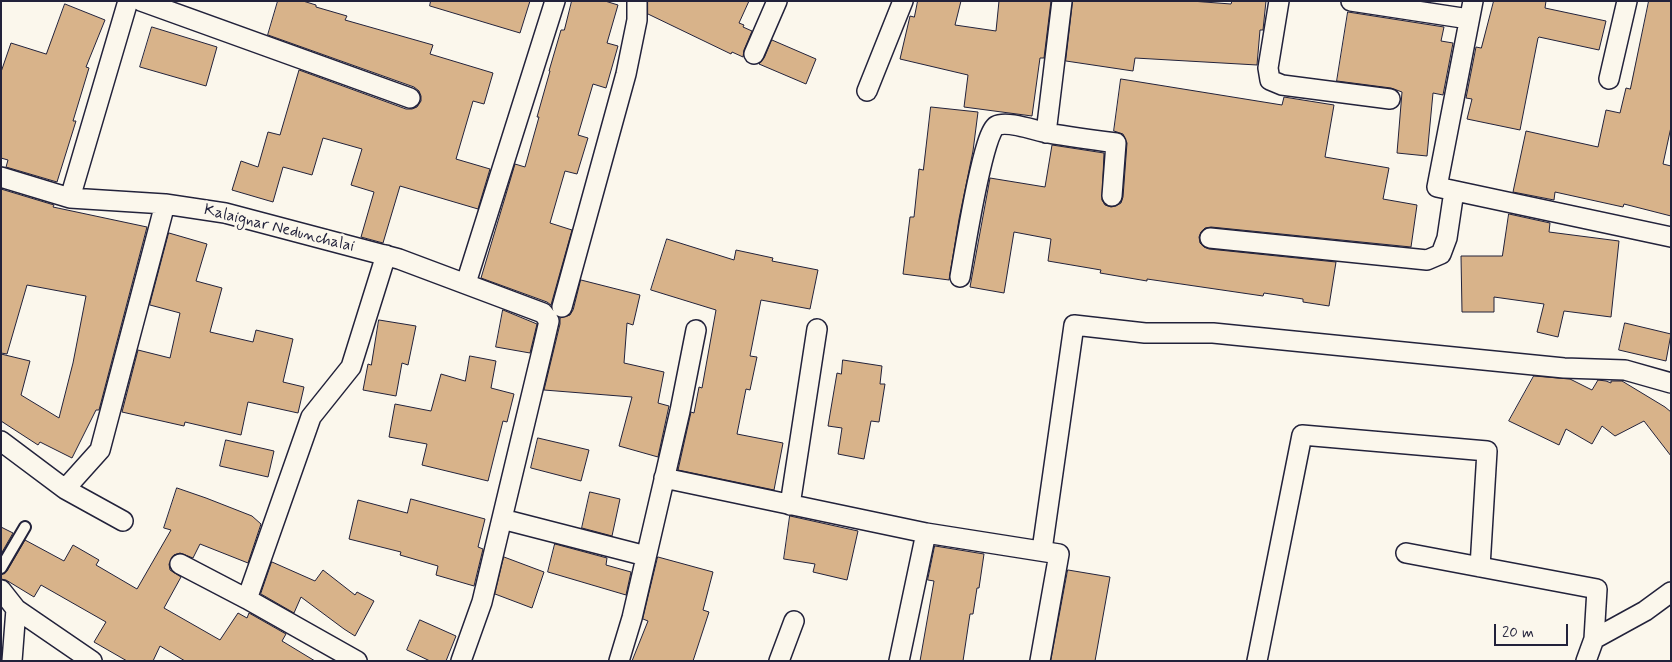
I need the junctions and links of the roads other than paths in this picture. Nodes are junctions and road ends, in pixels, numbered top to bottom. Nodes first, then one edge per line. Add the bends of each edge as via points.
1 (128, 1) edge
2 (142, 1) edge
3 (555, 1) edge
4 (637, 1) edge
5 (777, 1) edge
6 (903, 1) edge
7 (1062, 1) edge
8 (1279, 1) edge
9 (1350, 1) edge
10 (1627, 1) edge
11 (1471, 10) edge
12 (754, 54) dead end
13 (1609, 79) dead end
14 (867, 91) dead end
15 (410, 98) dead end
16 (1390, 99) dead end
17 (1046, 132) junction
18 (1, 177) edge
19 (1454, 191) junction
20 (1112, 196) dead end
21 (70, 198) junction
22 (165, 204) junction
23 (1671, 237) edge
24 (1210, 238) dead end
25 (386, 255) junction
26 (960, 277) dead end
27 (466, 283) junction
28 (562, 307) dead end
29 (817, 329) dead end
30 (696, 330) dead end
31 (1671, 383) edge
32 (1, 441) edge
33 (664, 478) junction
34 (65, 489) junction
35 (790, 505) junction
36 (502, 519) junction
37 (122, 521) dead end
38 (25, 527) dead end
39 (926, 533) junction
40 (1042, 550) junction
41 (1406, 553) dead end
42 (646, 556) junction
43 (180, 564) dead end
44 (1480, 567) junction
45 (1, 568) edge
46 (1, 590) edge
47 (1671, 592) edge
48 (247, 599) junction
49 (16, 610) junction
50 (794, 621) dead end
51 (1594, 639) junction
52 (12, 661) edge
53 (92, 661) edge
54 (357, 661) edge
55 (461, 661) edge
56 (619, 661) edge
57 (780, 661) edge
58 (899, 661) edge
59 (1040, 661) edge
60 (1257, 661) edge
61 (1586, 661) edge

1 - 21 street
2 - 15 street
3 - 27 street
4 - 28 street via 637,20 626,74
5 - 12 street
6 - 14 street
7 - 17 street
8 - 16 street via 1268,68 1270,80 1282,85
9 - 11 street
10 - 13 street
11 - 19 street via 1437,187
17 - 20 street via 1116,143
17 - 26 street via 1002,124 990,132
18 - 21 street, Kalaignar Nedunchalai
19 - 23 street
19 - 24 street via 1447,238 1441,254 1427,260
21 - 22 street, Kalaignar Nedunchalai
22 - 25 street, Kalaignar Nedunchalai via 225,212
22 - 34 street via 100,450
25 - 27 street, Kalaignar Nedunchalai
25 - 48 street via 351,367 311,417
27 - 36 street, Kalaignar Nedunchalai via 538,310 549,321
29 - 35 street
30 - 33 street
31 - 40 street via 1626,370 1564,368 1213,333 1145,333 1074,325
32 - 34 street
33 - 35 street
33 - 42 street
34 - 37 street
35 - 39 street
36 - 42 street
36 - 55 street via 482,602
38 - 45 lane
39 - 40 street
39 - 58 street
40 - 59 street via 1059,554
41 - 44 street
42 - 56 street
43 - 48 street
44 - 51 street via 1597,589
44 - 60 street via 1487,451 1302,435
46 - 49 street
47 - 51 street via 1645,611
48 - 54 street
49 - 52 street
49 - 53 street
50 - 57 street
51 - 61 street

